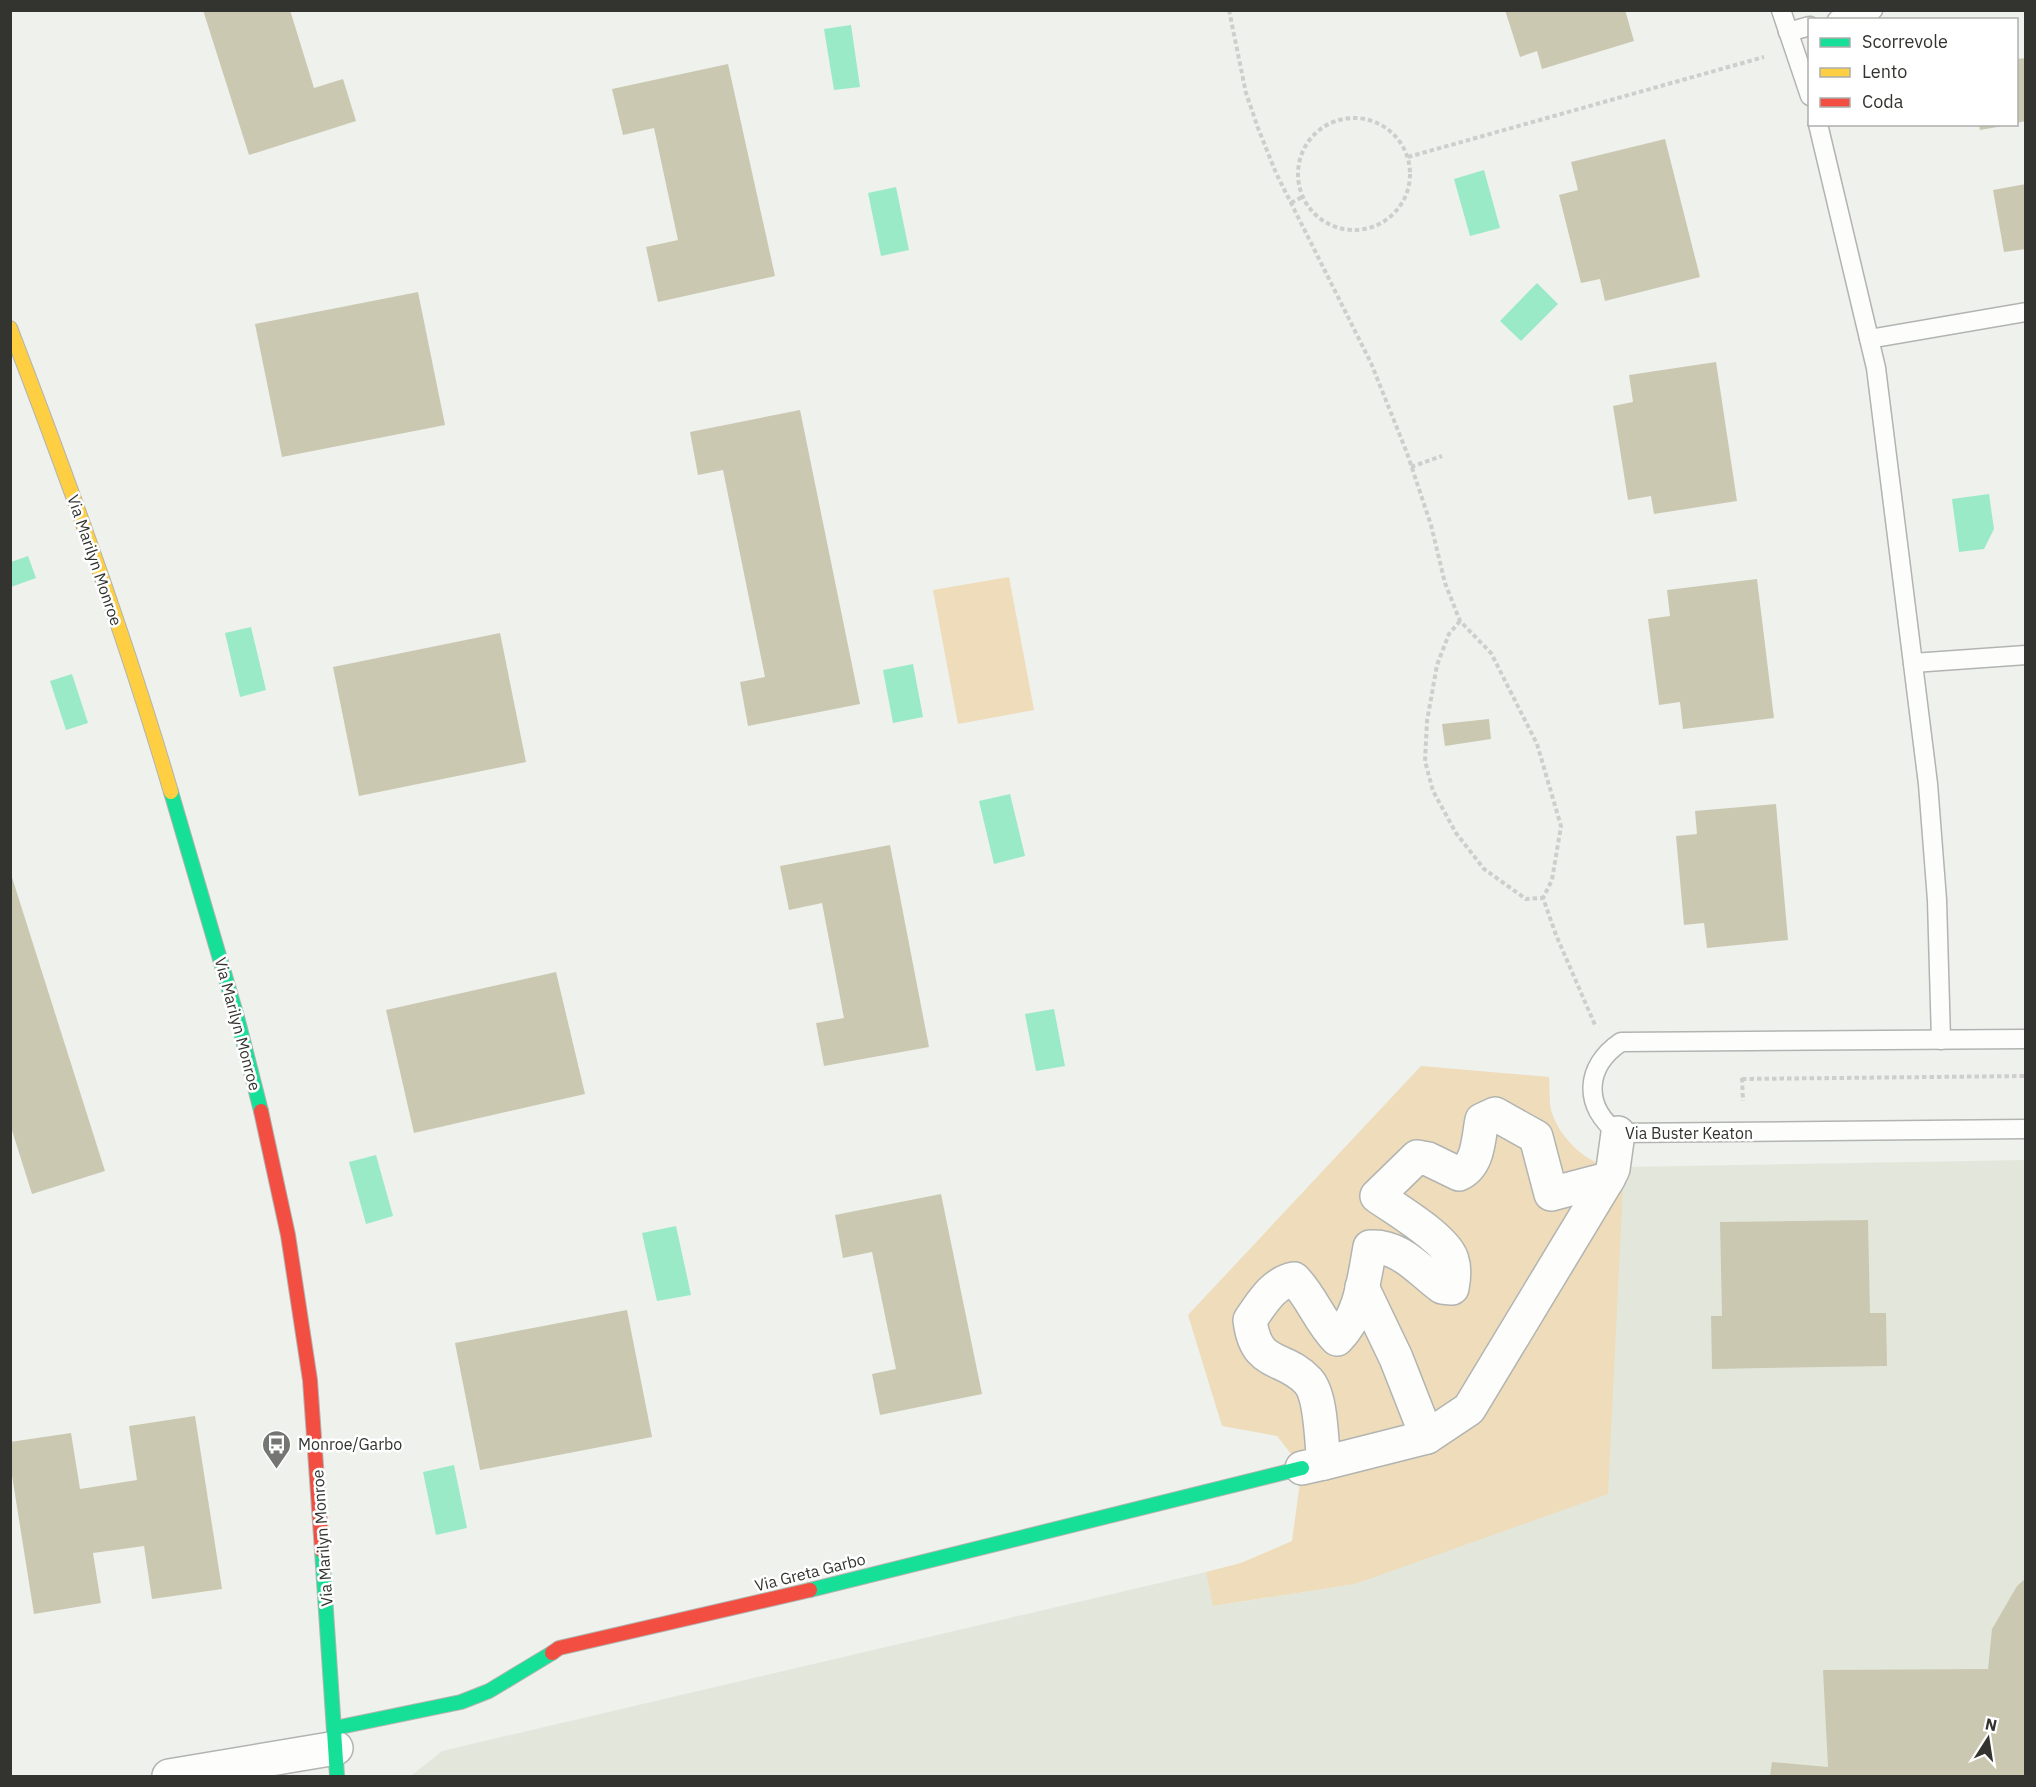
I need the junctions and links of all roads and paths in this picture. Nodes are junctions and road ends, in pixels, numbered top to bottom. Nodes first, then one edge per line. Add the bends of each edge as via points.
1 (1229, 10) edge
2 (1781, 10) edge
3 (1874, 10) edge
4 (1844, 18) edge
5 (1808, 27) edge
6 (1791, 40) junction
7 (1808, 93) edge
8 (1818, 126) edge
9 (1408, 157) junction
10 (1302, 197) junction
11 (1291, 202) junction
12 (2025, 312) edge
13 (10, 328) edge
14 (1869, 339) junction
15 (1442, 456) dead end
16 (1411, 466) junction
17 (1460, 621) junction
18 (2025, 655) edge
19 (1913, 663) junction
20 (1543, 898) junction
21 (2025, 1039) edge
22 (1941, 1040) junction
23 (1742, 1042) junction
24 (1609, 1051) junction
25 (2025, 1076) edge
26 (1742, 1079) junction
27 (2025, 1129) edge
28 (1743, 1132) junction
29 (1618, 1133) junction
30 (1608, 1179) junction
31 (1362, 1287) junction
32 (1427, 1437) junction
33 (1313, 1466) junction
34 (336, 1751) edge
35 (169, 1776) edge

1 - 11 path via 1246,93
2 - 6 lane
3 - 4 lane
5 - 6 lane
6 - 7 lane
6 - 9 path
8 - 14 lane
9 - 10 path via 1411,176 1407,195 1383,223 1365,230 1346,230 1328,224 1313,213
9 - 10 path via 1387,128 1371,120 1352,117 1334,121 1318,130 1306,144 1299,161
10 - 11 path
11 - 16 path via 1371,363
12 - 14 lane
13 - 34 street, Via Marilyn Monroe via 68,479 153,730 234,1006 271,1149 310,1380
14 - 19 lane via 1876,368
15 - 16 path
16 - 17 path
17 - 20 path via 1491,653 1514,695 1537,744 1553,792 1561,826 1552,880
17 - 20 path via 1449,634 1437,665 1427,721 1425,761 1433,791 1456,832 1484,869 1526,899
18 - 19 lane
19 - 22 lane via 1934,843
20 - 24 path
21 - 22 lane
22 - 23 lane
23 - 24 lane via 1621,1042
23 - 26 path
24 - 29 lane, Via Buster Keaton via 1599,1063 1592,1095 1598,1114
25 - 26 path
26 - 28 path
27 - 28 lane, Via Buster Keaton
28 - 29 lane, Via Buster Keaton
29 - 30 street
30 - 31 street via 1551,1194 1536,1137 1495,1114 1482,1120 1469,1170 1459,1174 1417,1156 1377,1196 1449,1251 1454,1275 1452,1288 1442,1287 1397,1251 1383,1246 1370,1247
30 - 32 street via 1469,1409
31 - 32 street
31 - 33 street via 1359,1304 1337,1339 1322,1324 1305,1290 1294,1279 1282,1281 1250,1320 1252,1338 1263,1353 1308,1380 1316,1395
32 - 33 street
33 - 34 street, Via Greta Garbo via 559,1648 489,1690
34 - 35 street

